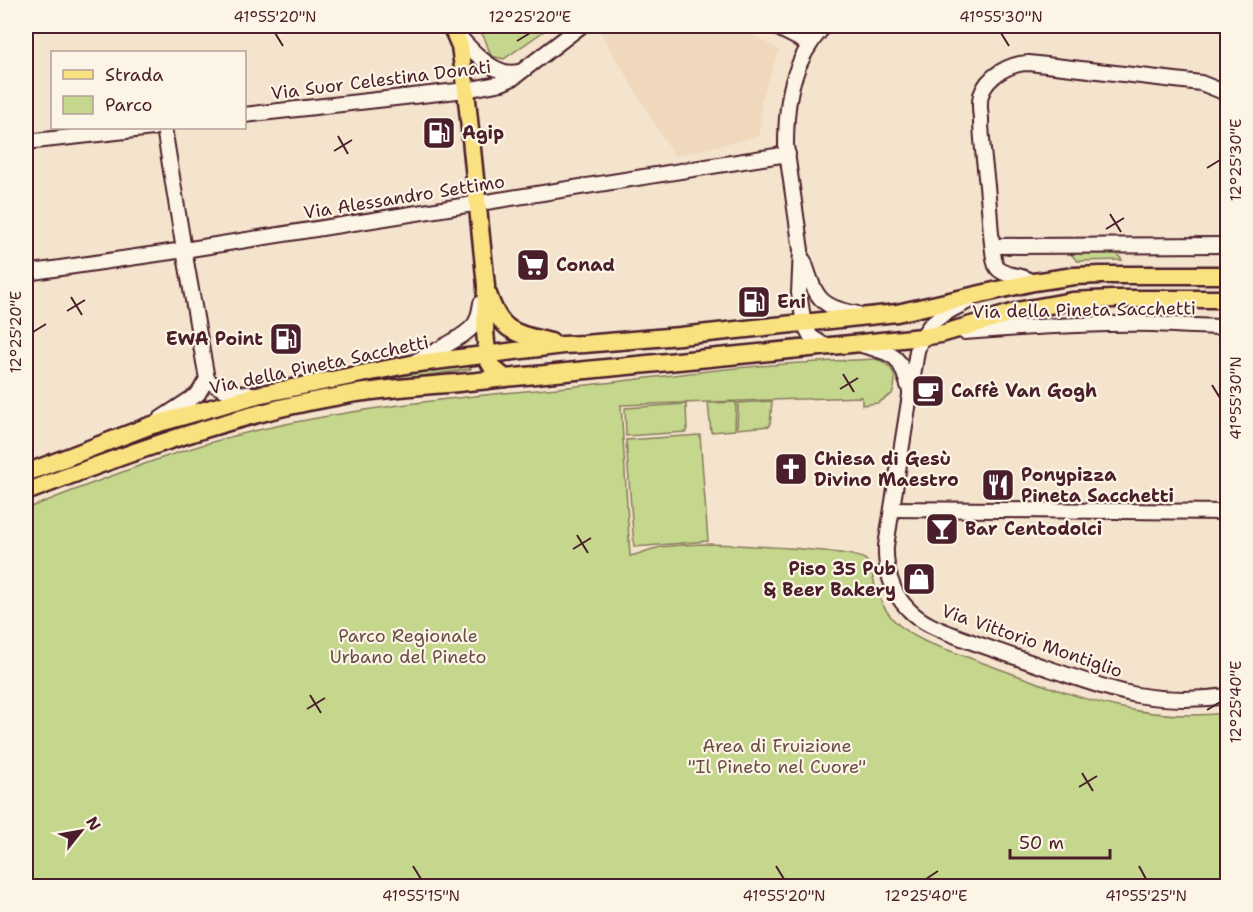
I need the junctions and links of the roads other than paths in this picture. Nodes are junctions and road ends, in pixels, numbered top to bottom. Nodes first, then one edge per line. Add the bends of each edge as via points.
1 (581, 26) edge
2 (774, 26) edge
3 (824, 26) edge
4 (452, 29) edge
5 (809, 44) junction
6 (519, 72) junction
7 (466, 90) junction
8 (1227, 96) edge
9 (246, 115) edge
10 (144, 129) edge
11 (164, 129) edge
12 (26, 142) edge
13 (788, 154) junction
14 (477, 204) junction
15 (1227, 245) edge
16 (993, 246) junction
17 (184, 250) junction
18 (801, 250) junction
19 (26, 273) edge
20 (1227, 275) edge
21 (1034, 282) junction
22 (486, 286) junction
23 (981, 294) junction
24 (1227, 299) edge
25 (880, 315) junction
26 (804, 324) junction
27 (1227, 327) edge
28 (941, 334) junction
29 (922, 337) junction
30 (855, 343) junction
31 (563, 345) junction
32 (825, 346) junction
33 (486, 354) junction
34 (411, 364) junction
35 (504, 378) junction
36 (207, 379) junction
37 (911, 393) junction
38 (257, 394) junction
39 (149, 426) junction
40 (26, 473) edge
41 (26, 492) edge
42 (892, 509) junction
43 (1227, 512) edge
44 (1227, 696) edge

1 - 6 street, Via Suor Celestina Donati
2 - 5 street
3 - 5 street
4 - 6 street, Via Suor Celestina Donati via 495,68
4 - 7 main road via 462,53
5 - 13 street via 797,67 789,100
6 - 7 street, Via Suor Celestina Donati via 502,83
7 - 9 street, Via Suor Celestina Donati
7 - 14 main road
8 - 16 street via 1201,83 1029,63 999,72 980,99
10 - 12 street
11 - 17 street
13 - 14 street, Via Alessandro Settimo
13 - 18 street
14 - 17 street, Via Alessandro Settimo
14 - 22 main road
15 - 16 street
16 - 21 street, Via della Pineta Sacchetti via 999,270
17 - 19 street, Via Alessandro Settimo
17 - 36 street
18 - 25 street via 821,299 837,310
18 - 26 street via 799,293
20 - 21 main road, Via della Pineta Sacchetti via 1094,275
21 - 23 main road, Via della Pineta Sacchetti
22 - 31 main road, Via della Pineta Sacchetti via 494,310 506,327
22 - 33 main road
22 - 34 street via 476,322 470,329
23 - 25 main road, Via della Pineta Sacchetti
23 - 29 street, Via della Pineta Sacchetti via 934,321
24 - 28 main road, Via della Pineta Sacchetti via 1072,301 1022,310
25 - 26 main road, Via della Pineta Sacchetti
26 - 31 main road, Via della Pineta Sacchetti
26 - 32 street via 811,337
27 - 28 street, Via della Pineta Sacchetti via 1094,325
28 - 29 main road, Via della Pineta Sacchetti
29 - 30 main road, Via della Pineta Sacchetti
29 - 37 street, Via Vittorio Montiglio
30 - 32 main road, Via della Pineta Sacchetti
30 - 37 street, Via Vittorio Montiglio via 896,358
31 - 33 main road, Via della Pineta Sacchetti
32 - 35 main road, Via della Pineta Sacchetti
33 - 34 main road, Via della Pineta Sacchetti
33 - 35 main road
34 - 38 main road, Via della Pineta Sacchetti
35 - 41 main road, Via della Pineta Sacchetti via 371,392 270,411 169,441
36 - 38 street via 225,390
36 - 39 street via 198,394
37 - 42 street, Via Vittorio Montiglio
38 - 39 main road, Via della Pineta Sacchetti
39 - 40 main road, Via della Pineta Sacchetti
42 - 43 street
42 - 44 street, Via Vittorio Montiglio via 886,546 892,584 908,609 938,629 1136,695

